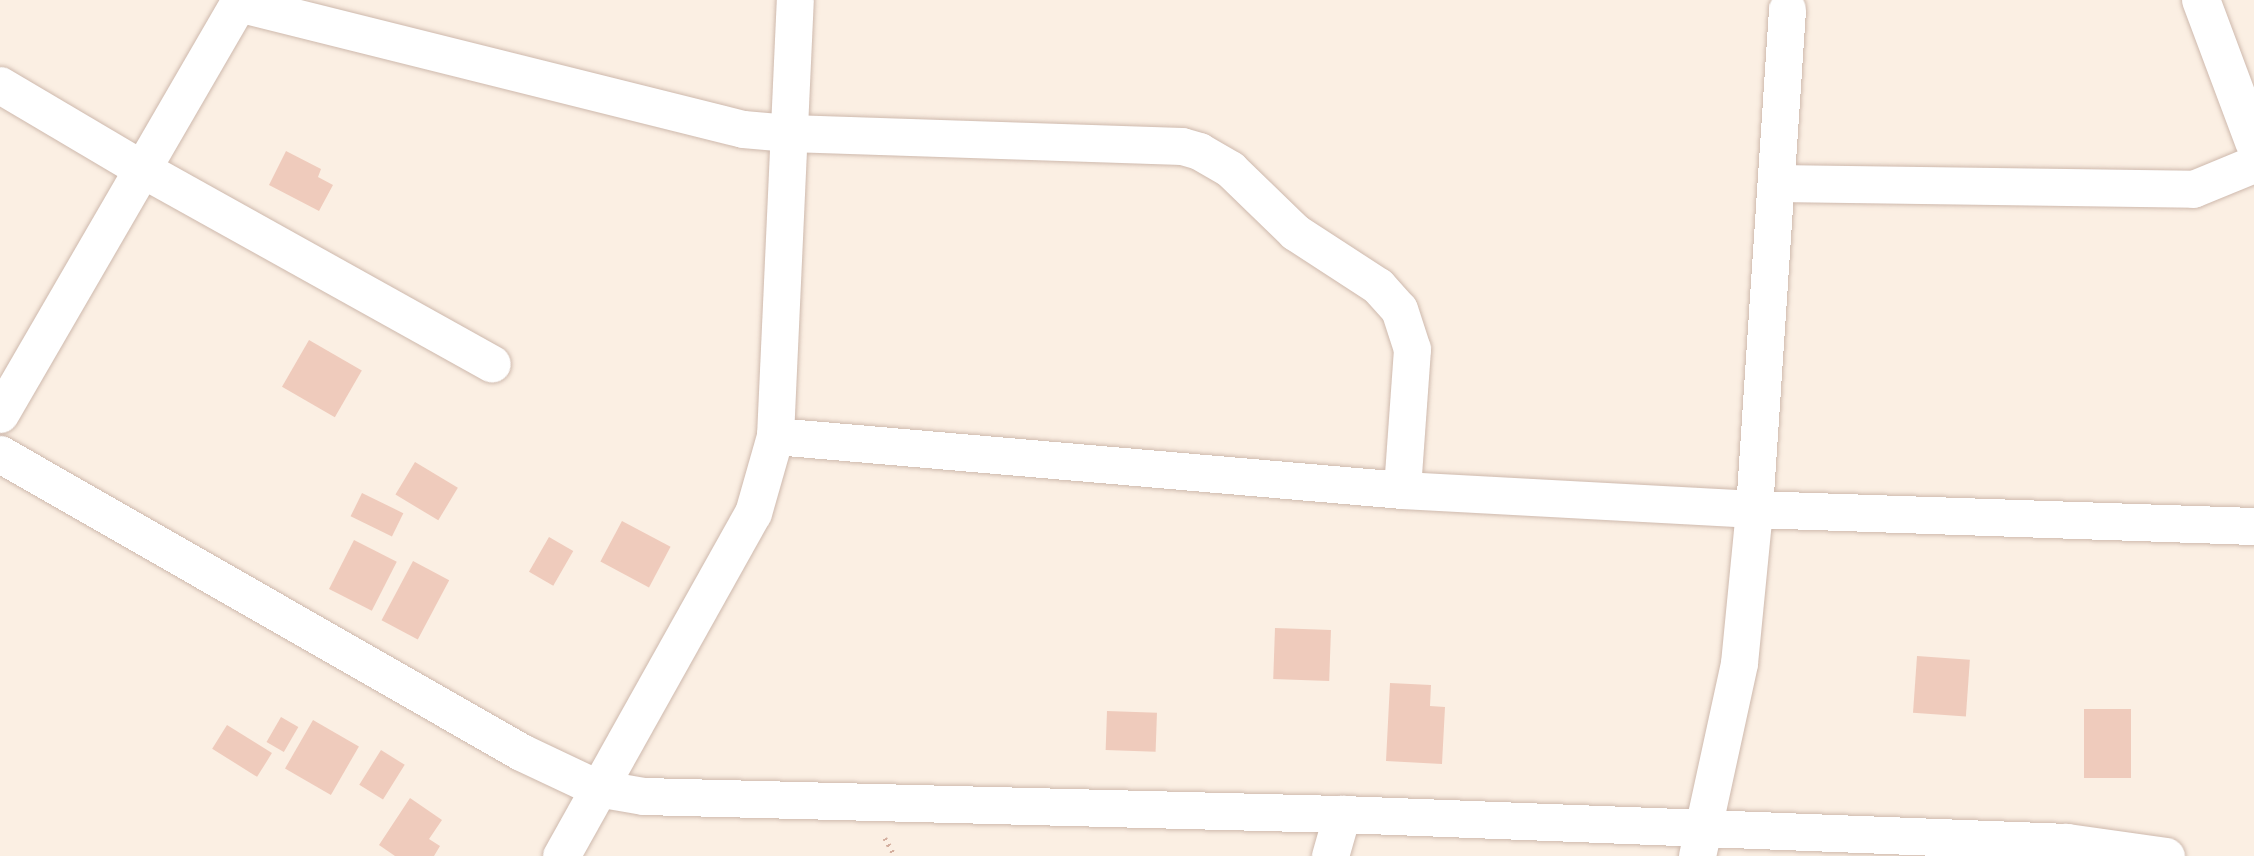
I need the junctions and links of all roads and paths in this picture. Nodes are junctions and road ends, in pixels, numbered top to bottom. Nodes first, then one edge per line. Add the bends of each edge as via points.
1 (795, 0) edge
2 (2201, 0) edge
3 (1787, 9) dead end
4 (0, 85) edge
5 (789, 133) junction
6 (2254, 142) edge
7 (2254, 164) edge
8 (144, 170) junction
9 (1776, 183) junction
10 (492, 364) dead end
11 (0, 414) edge
12 (775, 436) junction
13 (0, 454) edge
14 (1402, 490) junction
15 (1754, 509) junction
16 (2254, 526) edge
17 (597, 788) junction
18 (1342, 814) junction
19 (1701, 843) edge
20 (2064, 849) edge
21 (561, 856) edge
22 (1330, 856) edge
23 (2166, 856) edge

1 - 5 street
2 - 6 street
3 - 9 street
4 - 8 street
5 - 8 street via 743,129 238,2
5 - 12 street
5 - 14 street via 1182,146 1216,159 1295,232 1378,286 1399,309 1412,349
7 - 9 street via 2193,189
8 - 10 street
8 - 11 street
9 - 15 street
12 - 14 street
12 - 17 street via 753,513
13 - 17 street via 521,752
14 - 15 street
15 - 16 street
15 - 19 street via 1739,663
17 - 18 street via 643,796
17 - 21 street
18 - 19 street
18 - 22 street
19 - 20 street
20 - 23 street

